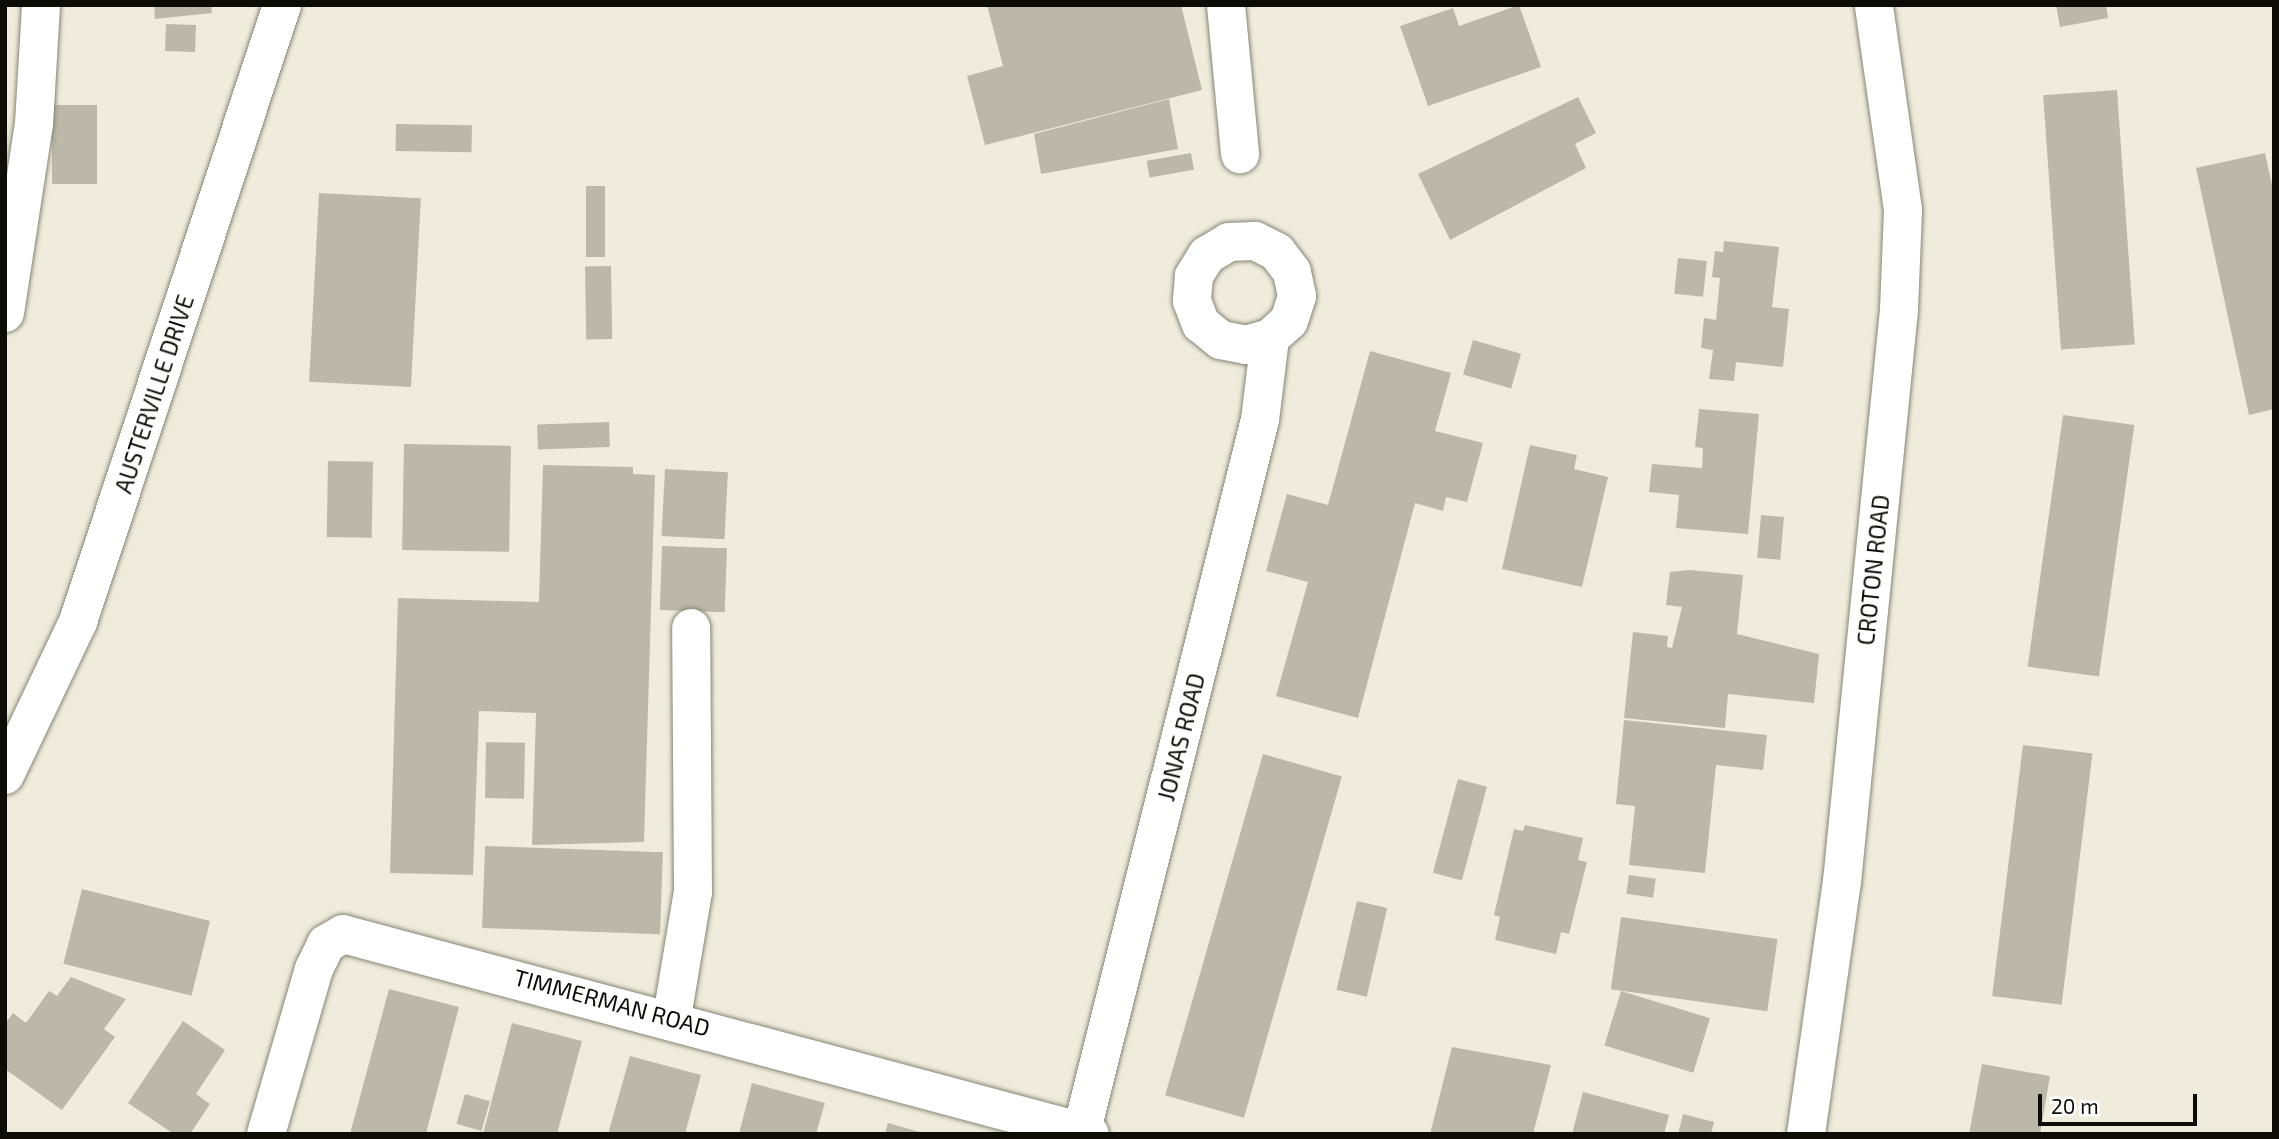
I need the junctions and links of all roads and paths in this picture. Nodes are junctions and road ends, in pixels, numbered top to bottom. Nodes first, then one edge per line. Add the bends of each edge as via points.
1 (41, 5) edge
2 (282, 5) edge
3 (1226, 5) edge
4 (1874, 5) edge
5 (1240, 155) dead end
6 (5, 313) edge
7 (1270, 338) dead end
8 (691, 628) dead end
9 (5, 775) edge
10 (672, 1017) junction
11 (1085, 1133) edge
12 (266, 1134) edge
13 (1806, 1134) edge

1 - 6 street via 34,124
2 - 9 street, AUSTERVILLE DRIVE via 78,622
3 - 5 street
4 - 13 street, CROTON ROAD via 1902,210 1899,310 1842,882
7 - 11 street, JONAS ROAD via 1260,420
8 - 10 street via 693,892
10 - 11 street, TIMMERMAN ROAD
10 - 12 street, TIMMERMAN ROAD via 343,934 326,944 314,969

